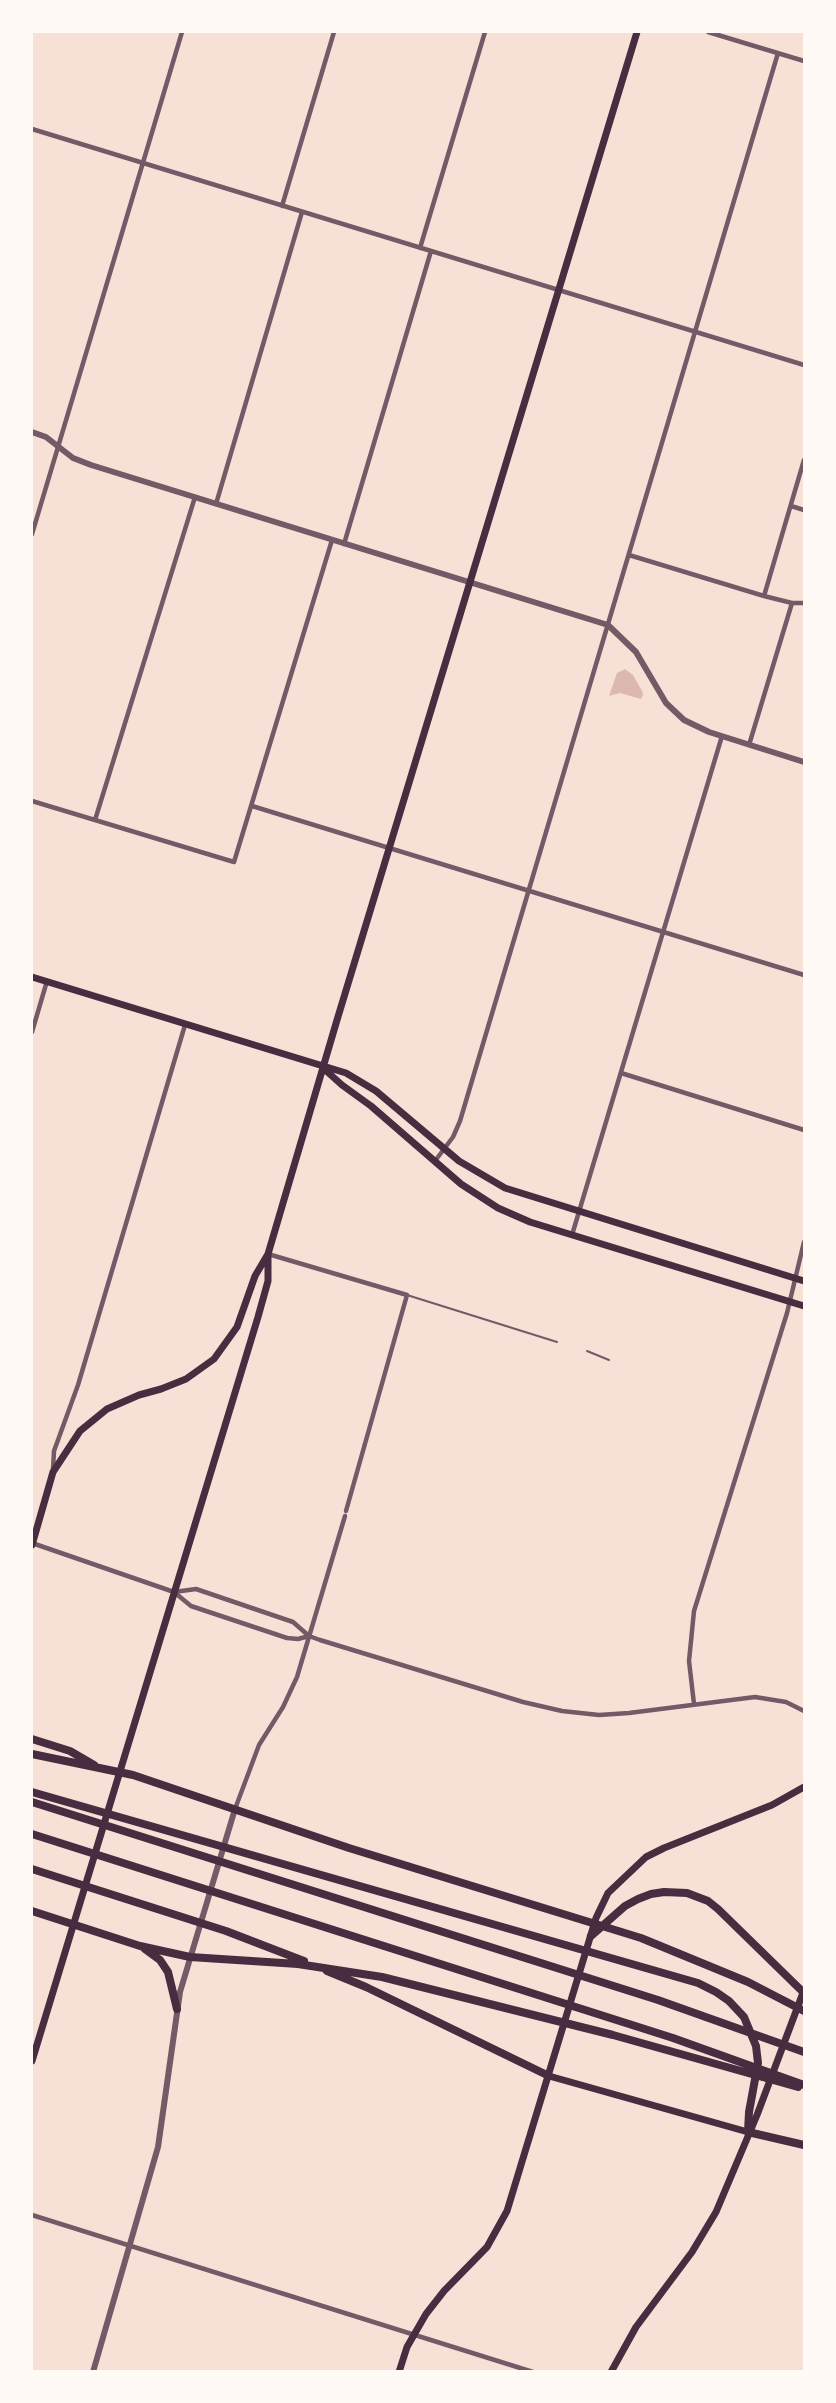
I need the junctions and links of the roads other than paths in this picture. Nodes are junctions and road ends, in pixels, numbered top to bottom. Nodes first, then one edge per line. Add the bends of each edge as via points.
1 (183, 32) edge
2 (334, 32) edge
3 (485, 32) edge
4 (637, 32) edge
5 (708, 32) edge
6 (778, 53) junction
7 (804, 61) edge
8 (32, 129) edge
9 (143, 163) junction
10 (282, 206) junction
11 (302, 212) junction
12 (420, 248) junction
13 (431, 251) junction
14 (558, 290) junction
15 (696, 332) junction
16 (804, 365) edge
17 (32, 432) edge
18 (58, 446) junction
19 (804, 460) edge
20 (195, 497) junction
21 (216, 504) junction
22 (791, 506) junction
23 (804, 510) edge
24 (32, 534) edge
25 (332, 540) junction
26 (344, 544) junction
27 (629, 555) junction
28 (469, 582) junction
29 (764, 596) junction
30 (792, 603) junction
31 (804, 603) edge
32 (608, 625) junction
33 (722, 736) junction
34 (749, 744) junction
35 (804, 762) edge
36 (32, 801) edge
37 (252, 806) junction
38 (96, 820) junction
39 (390, 848) junction
40 (528, 891) junction
41 (663, 932) junction
42 (804, 975) edge
43 (32, 977) edge
44 (47, 981) junction
45 (185, 1025) junction
46 (32, 1032) edge
47 (323, 1068) junction
48 (621, 1073) junction
49 (804, 1130) edge
50 (445, 1149) junction
51 (435, 1161) junction
52 (579, 1213) junction
53 (572, 1235) junction
54 (804, 1242) edge
55 (268, 1254) junction
56 (795, 1278) junction
57 (804, 1281) edge
58 (407, 1295) junction
59 (790, 1302) junction
60 (804, 1306) edge
61 (557, 1342) dead end
62 (587, 1351) dead end
63 (609, 1360) dead end
64 (53, 1472) junction
65 (32, 1544) edge
66 (174, 1592) junction
67 (309, 1636) junction
68 (694, 1704) junction
69 (804, 1711) edge
70 (32, 1739) edge
71 (32, 1754) edge
72 (103, 1769) junction
73 (121, 1773) junction
74 (804, 1787) edge
75 (32, 1792) edge
76 (32, 1802) edge
77 (236, 1809) junction
78 (32, 1834) edge
79 (32, 1869) edge
80 (32, 1911) edge
81 (74, 1925) junction
82 (591, 1936) junction
83 (140, 1946) junction
84 (190, 1956) junction
85 (804, 1992) edge
86 (177, 2009) junction
87 (804, 2011) edge
88 (804, 2052) edge
89 (32, 2061) edge
90 (549, 2076) junction
91 (804, 2087) edge
92 (753, 2114) junction
93 (748, 2132) junction
94 (804, 2145) edge
95 (32, 2216) edge
96 (129, 2246) junction
97 (414, 2334) junction
98 (93, 2372) edge
99 (399, 2372) edge
100 (533, 2372) edge
101 (611, 2372) edge

1 - 9 street
2 - 10 street
3 - 12 street
4 - 14 main road
5 - 6 street
6 - 7 street
6 - 15 street
8 - 9 street
9 - 10 street
9 - 18 street
10 - 11 street
11 - 12 street
11 - 21 street
12 - 13 street
13 - 14 street
13 - 26 street
14 - 15 street
14 - 28 main road
15 - 16 street
15 - 27 street
17 - 18 street via 46,436
18 - 20 street via 91,465
18 - 24 street
19 - 22 street
20 - 21 street
20 - 38 street
21 - 25 street
22 - 23 street
22 - 29 street
25 - 26 street
25 - 37 street
26 - 28 street
27 - 29 street
27 - 32 street
28 - 32 street
28 - 39 main road
29 - 30 street
30 - 31 street
30 - 34 street
32 - 33 street via 636,652 674,711 696,726
32 - 40 street
33 - 34 street
33 - 41 street
34 - 35 street
36 - 38 street
37 - 38 street via 234,862
37 - 39 street
39 - 40 street
39 - 47 main road
40 - 41 street
40 - 50 street via 460,1121
41 - 42 street
41 - 48 street
43 - 44 main road
44 - 45 main road
44 - 46 street
45 - 47 main road
45 - 64 street via 78,1385 54,1451
47 - 50 main road via 346,1073 366,1084
47 - 51 main road
47 - 55 main road
48 - 49 street
48 - 52 street
50 - 51 street
50 - 52 main road via 493,1182
51 - 53 main road via 498,1208
52 - 53 street
52 - 56 main road
53 - 59 main road
54 - 56 street
55 - 58 street
55 - 64 main road via 255,1276 237,1327 214,1359 186,1379 108,1409 80,1431
55 - 66 main road via 268,1281
56 - 57 main road
56 - 59 street
58 - 61 lane
58 - 67 street
59 - 60 main road
59 - 68 street via 694,1611 689,1660
62 - 63 lane
64 - 65 main road
65 - 66 street
66 - 67 street via 191,1606 287,1638
66 - 67 street via 196,1589 293,1622
66 - 73 main road
67 - 68 street via 562,1711 599,1715
67 - 77 street via 293,1687 259,1745
68 - 69 street via 755,1697 786,1702
70 - 72 highway via 70,1751
71 - 72 highway
72 - 73 highway
73 - 77 highway
73 - 81 main road
74 - 82 main road via 772,1805 646,1857 608,1893
75 - 92 highway via 698,1983 729,2001 748,2024 756,2046
76 - 88 highway via 657,2000
77 - 84 street
77 - 87 highway via 348,1848 641,1938 748,1982
78 - 91 highway via 673,2038
79 - 90 highway via 286,1954 366,1987
80 - 81 highway
81 - 83 highway
81 - 89 main road
82 - 85 highway via 625,1906 651,1894 687,1893 725,1916
82 - 90 main road
83 - 84 highway
83 - 86 highway via 165,1965
84 - 86 street
84 - 91 highway via 324,1967 410,1983
85 - 92 main road
86 - 96 street via 158,2147
90 - 93 main road
90 - 97 main road via 500,2227 480,2255 436,2301
92 - 93 highway
93 - 94 highway
93 - 101 main road via 705,2232 636,2327
95 - 96 street
96 - 97 street
96 - 98 street
97 - 99 main road
97 - 100 street

